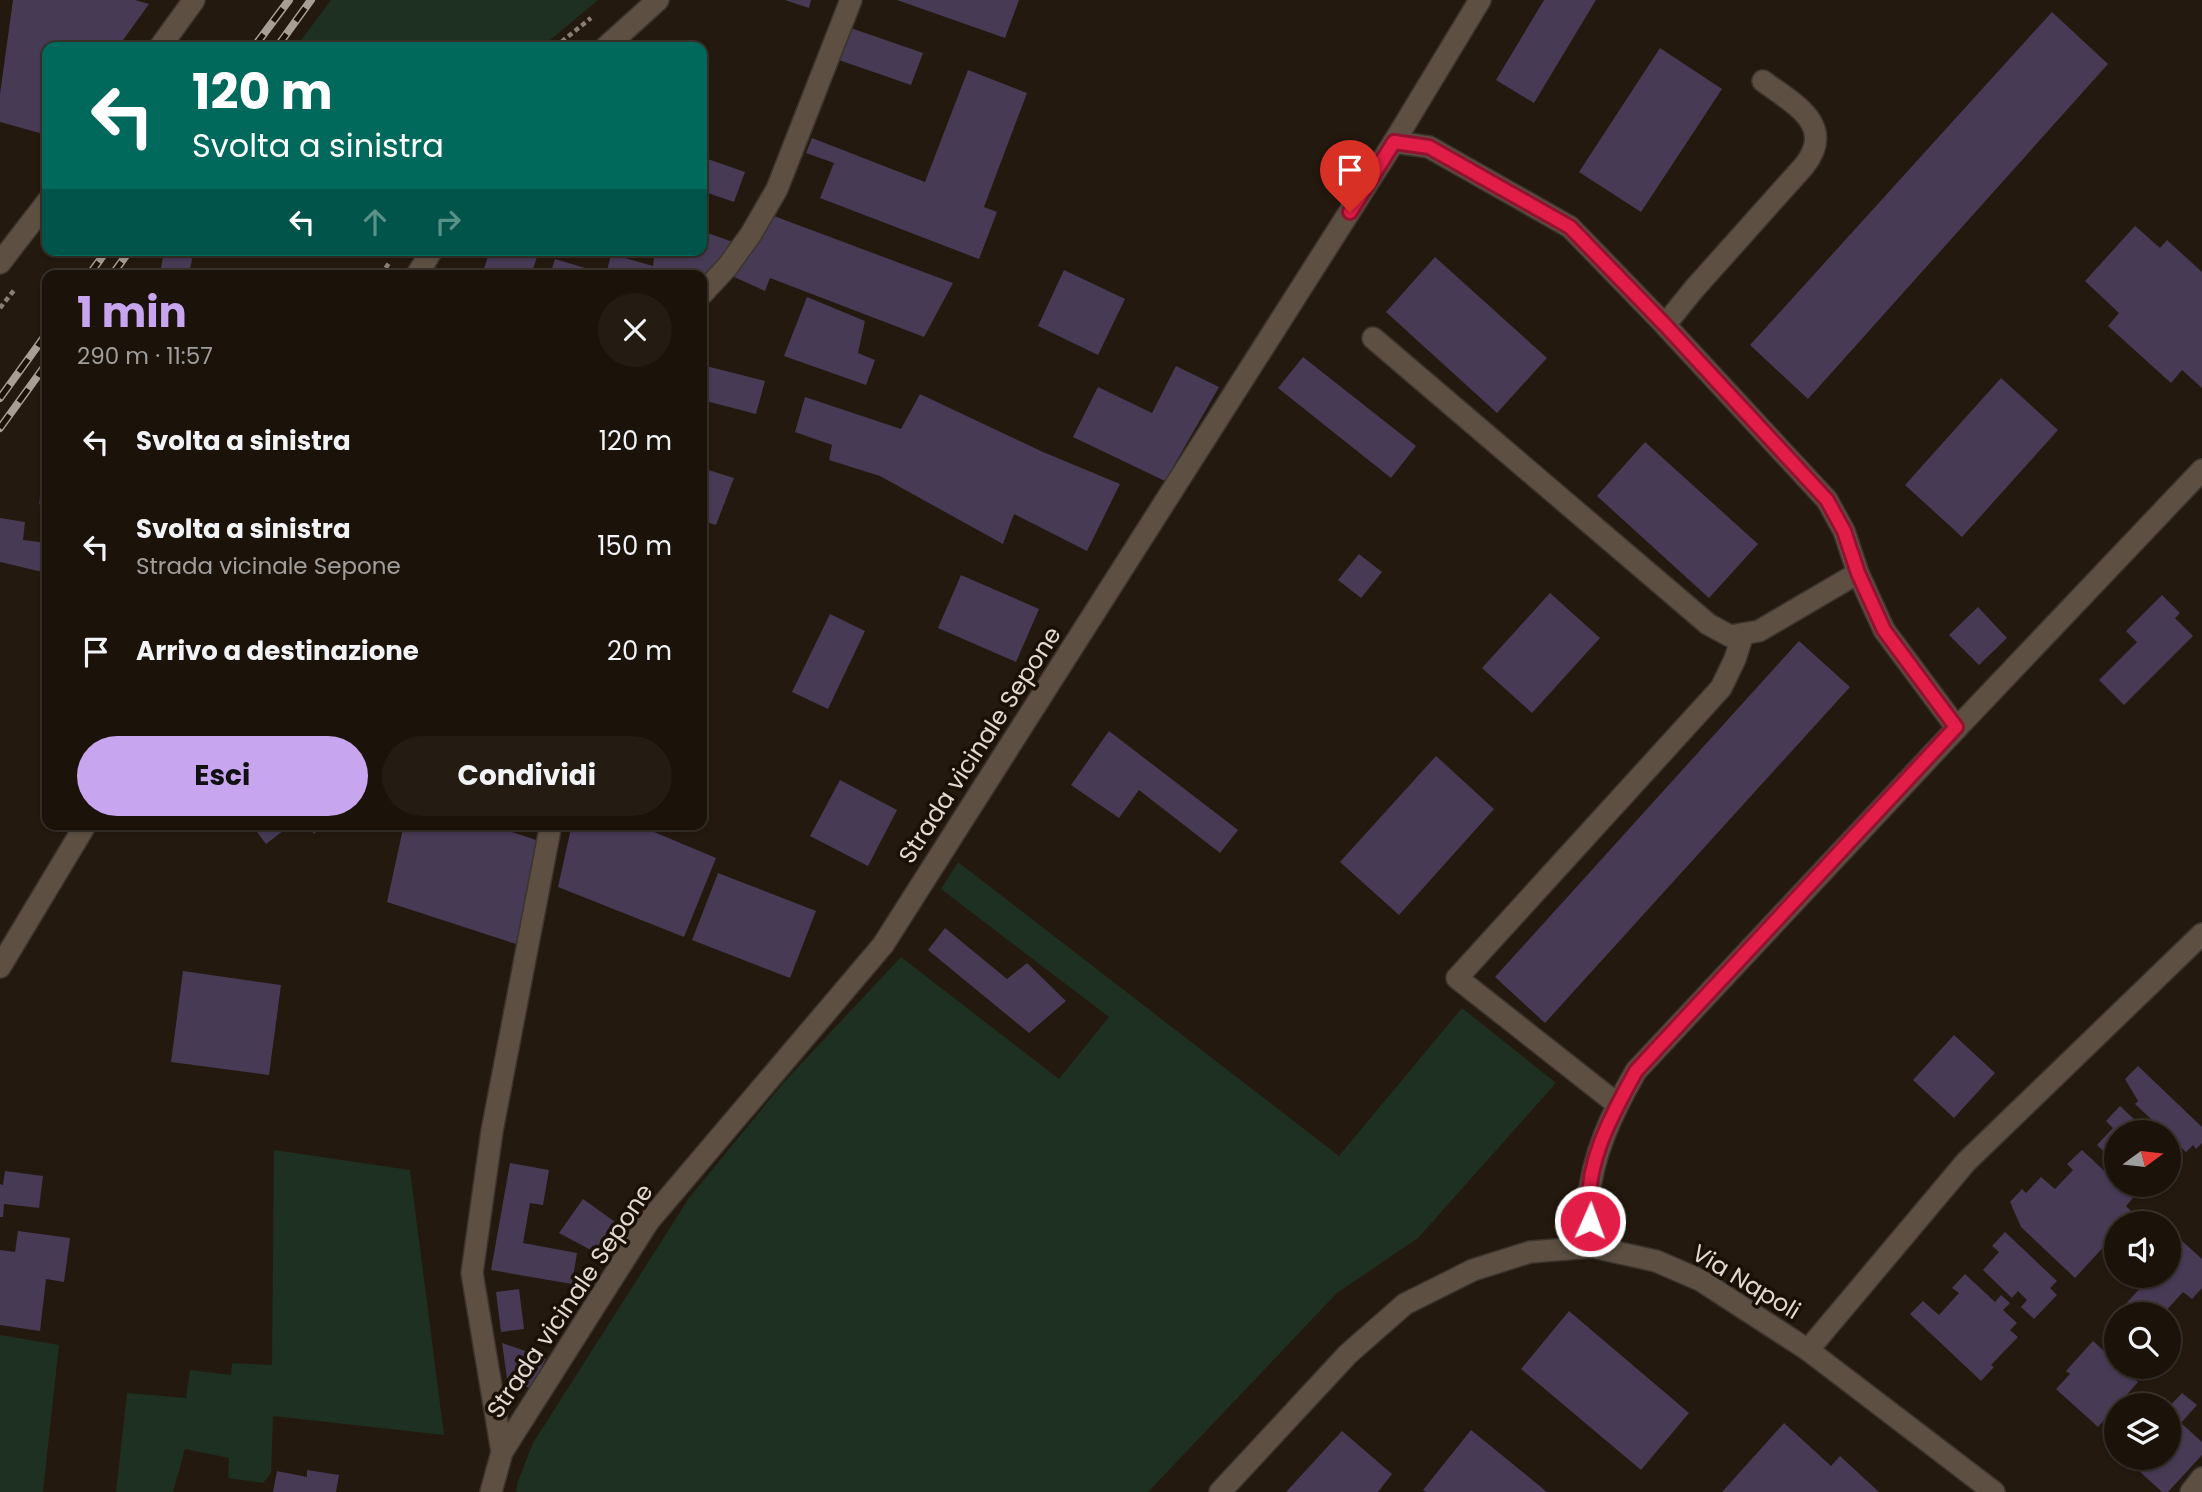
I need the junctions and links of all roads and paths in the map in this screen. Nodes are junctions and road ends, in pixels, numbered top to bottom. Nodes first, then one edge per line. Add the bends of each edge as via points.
1 (194, 0) edge
2 (658, 0) edge
3 (852, 0) edge
4 (1480, 0) edge
5 (594, 15) dead end
6 (164, 42) edge
7 (561, 42) edge
8 (612, 42) edge
9 (1763, 81) dead end
10 (1394, 142) junction
11 (42, 208) edge
12 (0, 263) edge
13 (707, 289) edge
14 (1665, 325) junction
15 (1373, 338) dead end
16 (2202, 470) edge
17 (1858, 573) junction
18 (1743, 634) junction
19 (1956, 727) junction
20 (82, 830) edge
21 (550, 830) edge
22 (2202, 934) edge
23 (0, 967) edge
24 (1617, 1104) junction
25 (1593, 1247) junction
26 (1808, 1350) junction
27 (502, 1452) junction
28 (2202, 1478) edge
29 (491, 1492) edge
30 (1220, 1492) edge
31 (1994, 1492) edge
32 (2191, 1492) edge

1 - 6 street
2 - 8 street
3 - 13 street via 777,190 751,234
4 - 10 street, Strada vicinale Sepone
5 - 7 path
9 - 14 street via 1806,113 1814,130 1814,148 1804,166
10 - 14 street via 1429,147 1570,227
10 - 27 street, Strada vicinale Sepone via 883,945 649,1222
11 - 12 street
14 - 17 street via 1827,500 1844,531
15 - 18 street via 1708,624 1730,636
16 - 19 street
17 - 18 street via 1759,631
17 - 19 street via 1884,630
18 - 24 street via 1721,688 1457,978
19 - 24 street via 1636,1071
20 - 23 street
21 - 27 street via 492,1131 472,1273
22 - 26 street via 1966,1162
24 - 25 street via 1595,1155 1587,1206
25 - 26 street, Via Napoli via 1656,1261 1700,1280
25 - 30 street, Via Napoli via 1531,1252 1473,1270 1405,1304 1348,1354
26 - 31 street, Via Napoli
27 - 29 street, Strada vicinale Sepone
28 - 32 street

